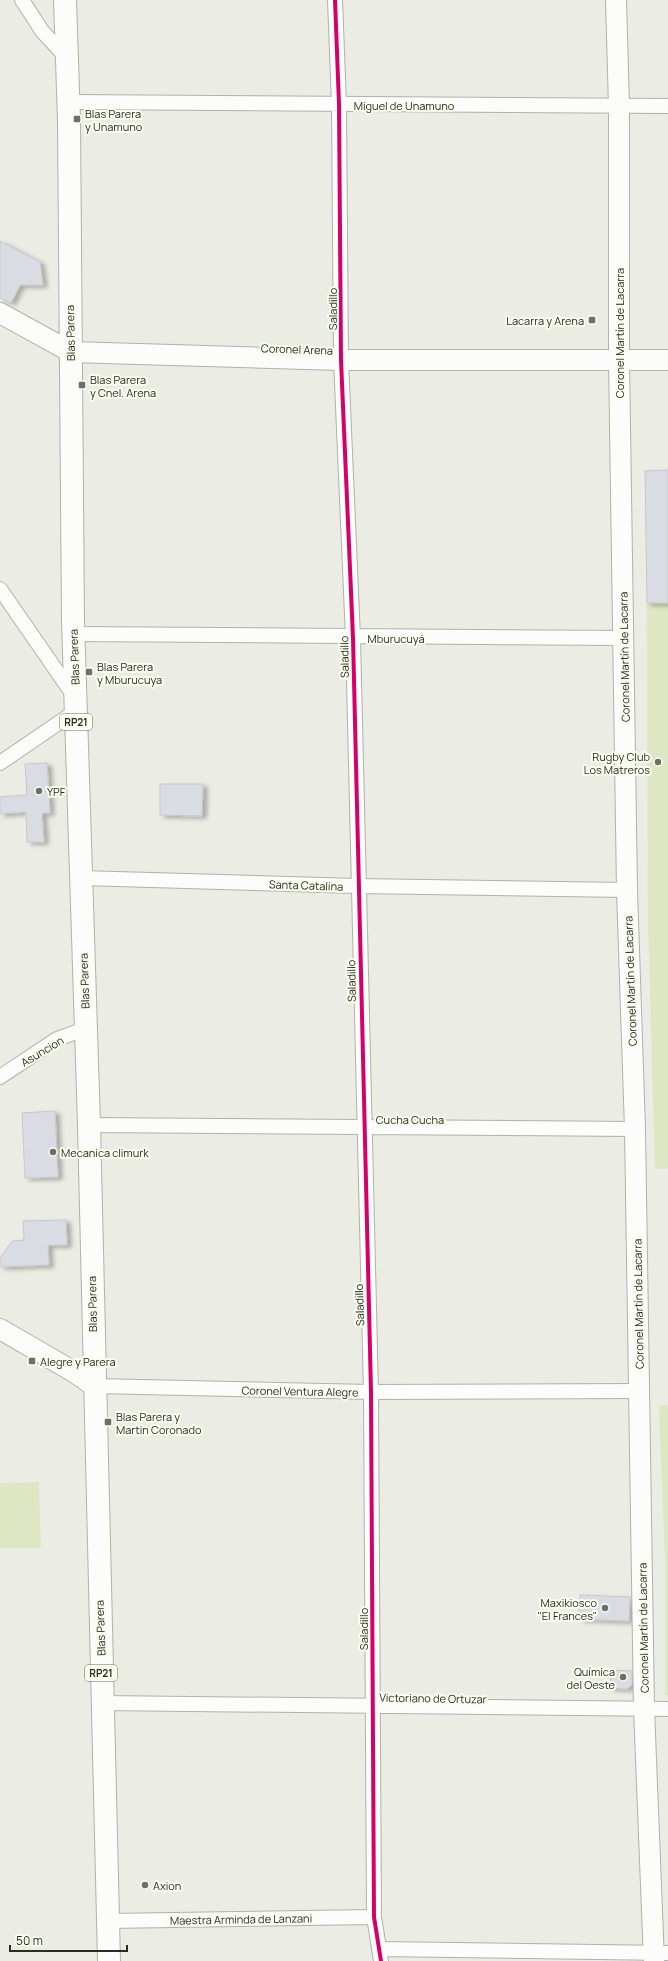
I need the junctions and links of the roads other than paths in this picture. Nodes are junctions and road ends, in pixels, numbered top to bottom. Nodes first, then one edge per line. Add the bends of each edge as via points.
1 (22, 0) edge
2 (65, 0) edge
3 (335, 0) edge
4 (616, 0) edge
5 (67, 58) junction
6 (68, 102) junction
7 (339, 104) junction
8 (668, 106) edge
9 (619, 107) junction
10 (0, 313) edge
11 (71, 352) junction
12 (341, 360) junction
13 (619, 360) junction
14 (668, 360) edge
15 (0, 590) edge
16 (74, 634) junction
17 (353, 638) junction
18 (623, 638) junction
19 (76, 704) junction
20 (0, 763) edge
21 (81, 878) junction
22 (357, 886) junction
23 (627, 890) junction
24 (85, 1029) junction
25 (0, 1077) edge
26 (88, 1125) junction
27 (363, 1128) junction
28 (635, 1129) junction
29 (0, 1329) edge
30 (94, 1386) junction
31 (371, 1392) junction
32 (639, 1392) junction
33 (102, 1703) junction
34 (372, 1706) junction
35 (644, 1709) junction
36 (668, 1710) edge
37 (374, 1917) junction
38 (108, 1921) junction
39 (380, 1955) edge
40 (659, 1956) edge
41 (109, 1961) edge

1 - 5 street via 42,31
2 - 5 main road, Blas Parera / RP21
3 - 7 street, Saladillo
4 - 9 street, Coronel Martín de Lacarra
5 - 6 main road, Blas Parera / RP21
6 - 7 street, Miguel de Unamuno
6 - 11 main road, Blas Parera / RP21
7 - 9 street, Miguel de Unamuno
7 - 12 street, Saladillo
8 - 9 street, Miguel de Unamuno
9 - 13 street, Coronel Martín de Lacarra
10 - 11 street
11 - 12 street, Coronel Arena
11 - 16 main road, Blas Parera / RP21
12 - 13 street, Coronel Arena
12 - 17 street, Saladillo
13 - 14 street, Coronel Arena
13 - 18 street, Coronel Martín de Lacarra
15 - 19 street
16 - 17 street, Mburucuyá
16 - 19 main road, Blas Parera / RP21
17 - 18 street, Mburucuyá
17 - 22 street, Saladillo
18 - 23 street, Coronel Martín de Lacarra
19 - 20 street
19 - 21 main road, Blas Parera / RP21
21 - 22 street, Santa Catalina
21 - 24 main road, Blas Parera / RP21
22 - 23 street, Santa Catalina
22 - 27 street, Saladillo
23 - 28 street, Coronel Martín de Lacarra
24 - 25 street, Asuncion via 57,1039
24 - 26 main road, Blas Parera / RP21
26 - 27 street, Cucha Cucha
26 - 30 main road, Blas Parera / RP21
27 - 28 street, Cucha Cucha
27 - 31 street, Saladillo
28 - 32 street, Coronel Martín de Lacarra
29 - 30 street
30 - 31 street, Coronel Ventura Alegre
30 - 33 main road, Blas Parera / RP21
31 - 32 street, Coronel Ventura Alegre
31 - 34 street, Saladillo
32 - 35 street, Coronel Martín de Lacarra
33 - 34 street, Victoriano de Ortuzar
33 - 38 main road, Blas Parera / RP21
34 - 35 street, Victoriano de Ortuzar
34 - 37 street, Saladillo
35 - 36 street, Victoriano de Ortuzar
35 - 40 street, Coronel Martín de Lacarra
37 - 38 street, Maestra Arminda de Lanzani
37 - 39 street, Saladillo
38 - 41 main road, Blas Parera / RP21
39 - 40 street

